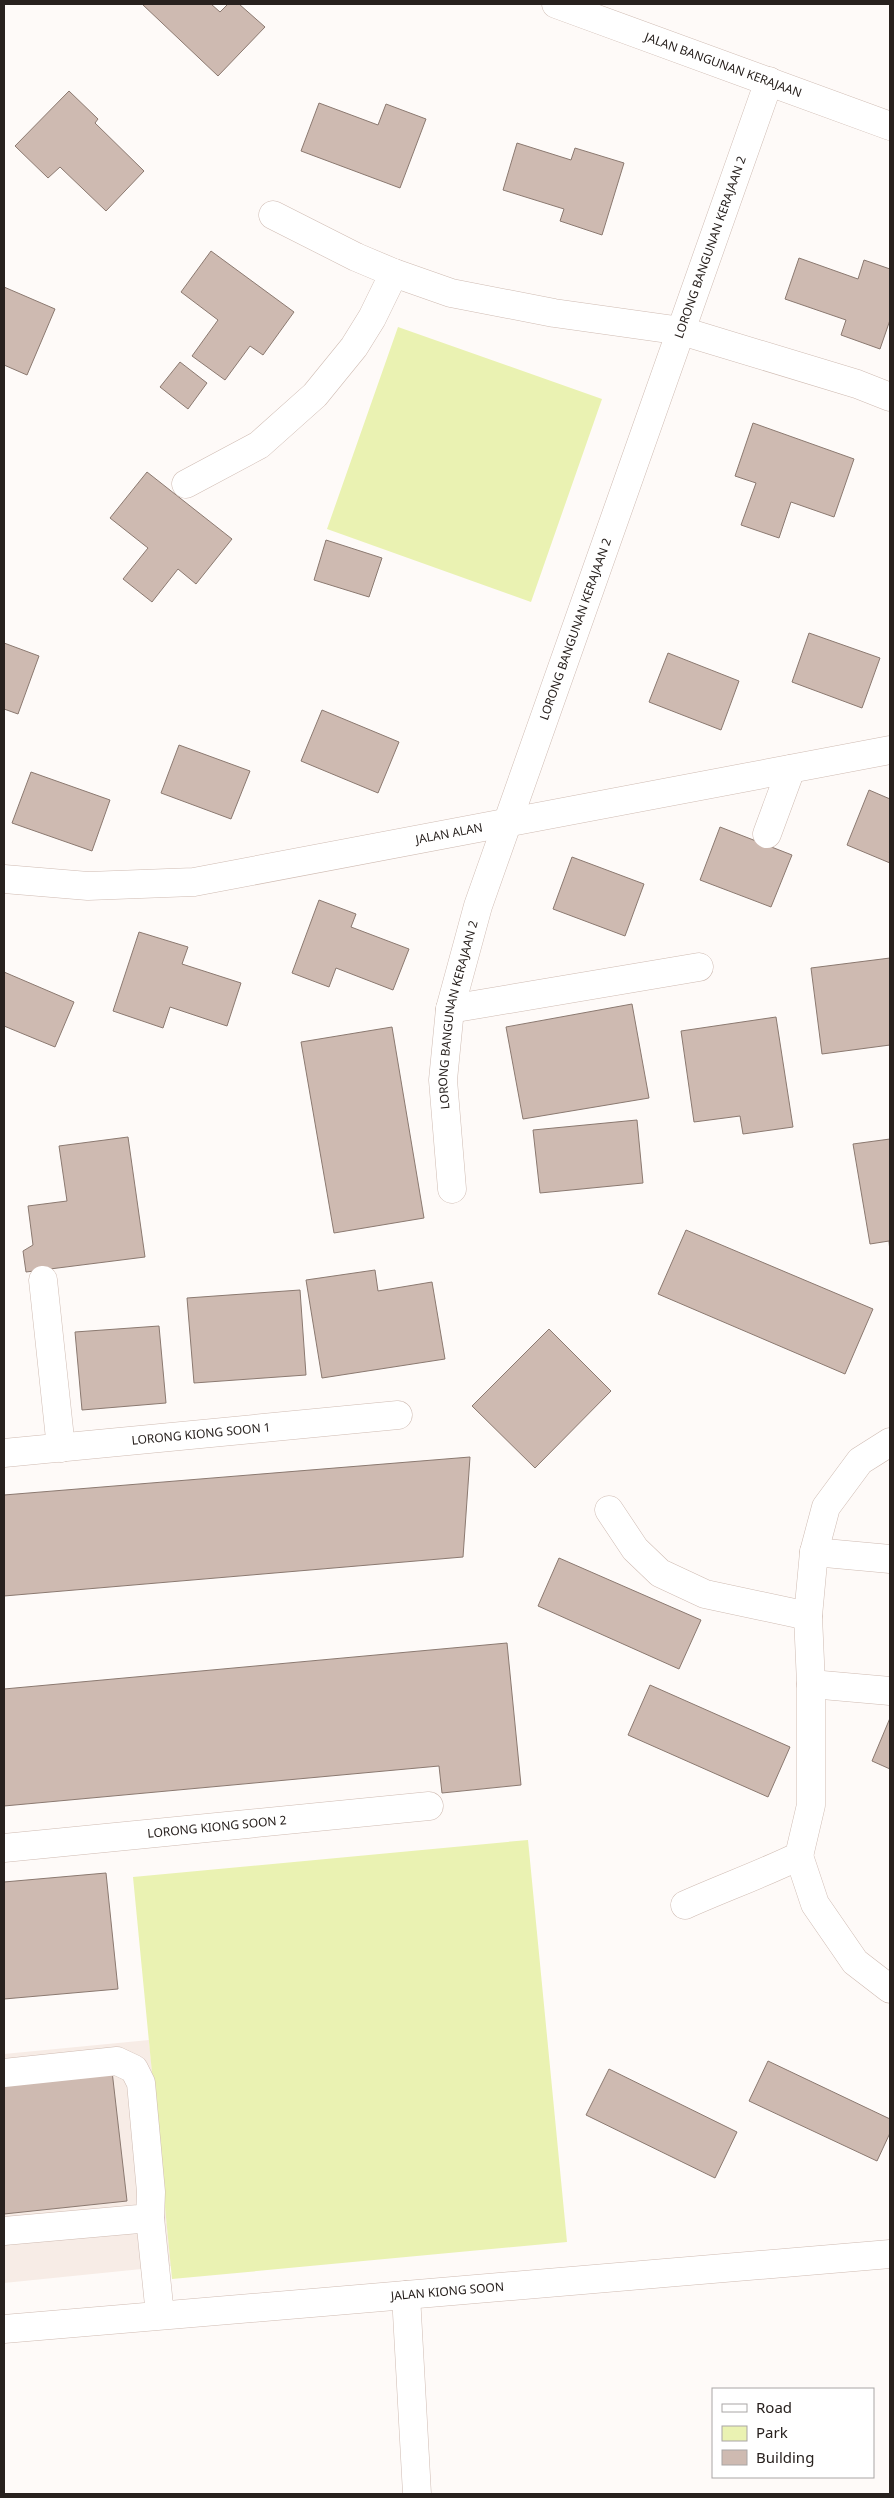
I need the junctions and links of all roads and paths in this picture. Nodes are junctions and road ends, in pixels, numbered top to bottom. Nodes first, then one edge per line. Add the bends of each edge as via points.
1 (556, 4) edge
2 (769, 81) junction
3 (890, 126) edge
4 (273, 215) dead end
5 (394, 273) junction
6 (682, 331) junction
7 (890, 397) edge
8 (186, 484) dead end
9 (890, 750) edge
10 (791, 769) junction
11 (508, 823) junction
12 (767, 834) dead end
13 (4, 879) edge
14 (698, 967) dead end
15 (450, 1009) junction
16 (452, 1189) dead end
17 (44, 1280) dead end
18 (398, 1415) dead end
19 (890, 1442) edge
20 (61, 1448) junction
21 (4, 1453) edge
22 (609, 1510) dead end
23 (814, 1552) junction
24 (890, 1559) edge
25 (808, 1616) junction
26 (811, 1684) junction
27 (890, 1691) edge
28 (429, 1806) dead end
29 (4, 1848) edge
30 (799, 1856) junction
31 (685, 1905) dead end
32 (890, 1989) edge
33 (4, 2072) edge
34 (150, 2218) junction
35 (4, 2231) edge
36 (890, 2254) edge
37 (406, 2295) junction
38 (160, 2315) junction
39 (4, 2329) edge
40 (417, 2494) edge

1 - 2 street, JALAN BANGUNAN KERAJAAN
2 - 3 street, JALAN BANGUNAN KERAJAAN
2 - 6 street, LORONG BANGUNAN KERAJAAN 2
4 - 5 street via 326,244
5 - 6 street via 451,293 535,310
5 - 8 street via 354,347 315,395 259,445
6 - 7 street
6 - 11 street, LORONG BANGUNAN KERAJAAN 2
9 - 10 street, JALAN ALAN
10 - 11 street, JALAN ALAN
10 - 12 street
11 - 13 street, JALAN ALAN via 194,882 88,886
11 - 15 street, LORONG BANGUNAN KERAJAAN 2 via 478,906
14 - 15 street
15 - 16 street, LORONG BANGUNAN KERAJAAN 2 via 443,1080
17 - 20 street
18 - 20 street, LORONG KIONG SOON 1
19 - 23 street via 860,1461 826,1507
20 - 21 street, LORONG KIONG SOON 1
22 - 25 street via 635,1549 660,1574 705,1594
23 - 24 street
23 - 25 street
25 - 26 street
26 - 27 street
26 - 30 street via 811,1805
28 - 29 street, LORONG KIONG SOON 2
30 - 31 street
30 - 32 street via 815,1904 856,1962
33 - 34 street via 117,2061 134,2069 141,2083 151,2192
34 - 35 street
34 - 38 street
36 - 37 street, JALAN KIONG SOON
37 - 38 street, JALAN KIONG SOON
37 - 40 street
38 - 39 street, JALAN KIONG SOON

